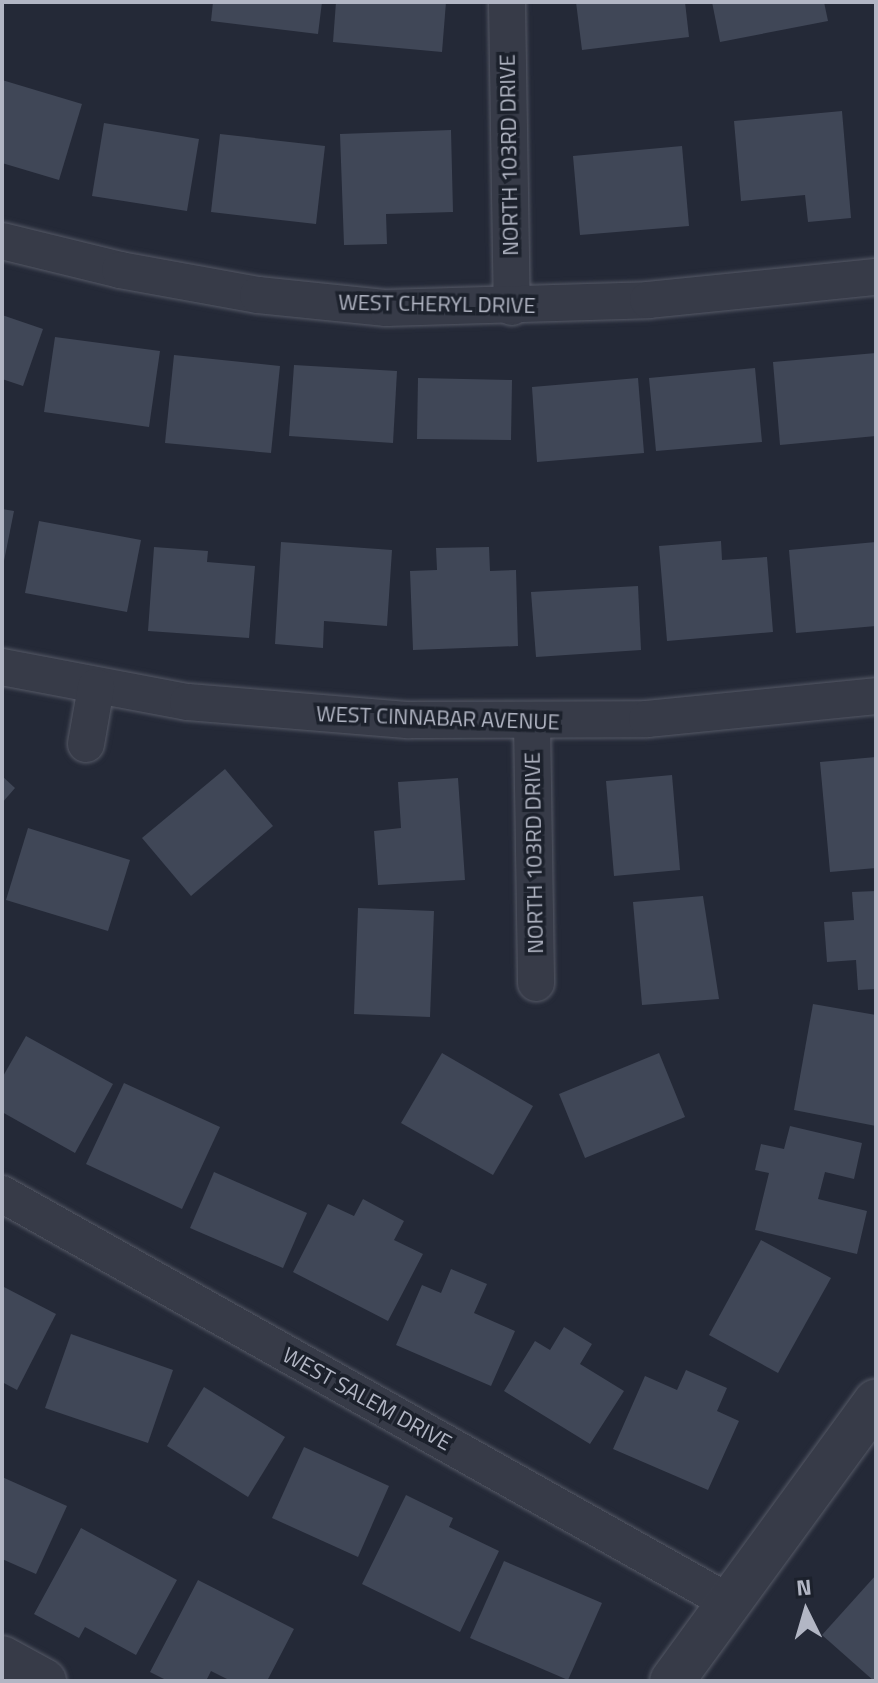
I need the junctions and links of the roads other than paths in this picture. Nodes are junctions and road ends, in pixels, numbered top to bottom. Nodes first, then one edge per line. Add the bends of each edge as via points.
1 (507, 2) edge
2 (2, 241) edge
3 (876, 277) edge
4 (512, 307) junction
5 (2, 667) edge
6 (96, 687) junction
7 (876, 696) edge
8 (532, 723) junction
9 (86, 744) dead end
10 (536, 983) dead end
11 (2, 1194) edge
12 (876, 1401) edge
13 (732, 1604) junction
14 (2, 1658) edge
15 (44, 1681) edge
16 (672, 1681) edge

1 - 4 street, NORTH 103RD DRIVE
2 - 4 street, WEST CHERYL DRIVE via 120,270 258,295 386,308
3 - 4 street, WEST CHERYL DRIVE via 648,300
5 - 6 street, WEST CINNABAR AVENUE
6 - 8 street, WEST CINNABAR AVENUE via 283,713
6 - 9 street
7 - 8 street, WEST CINNABAR AVENUE via 647,719
8 - 10 street, NORTH 103RD DRIVE
11 - 13 street, WEST SALEM DRIVE
12 - 13 street
13 - 16 street
14 - 15 street

